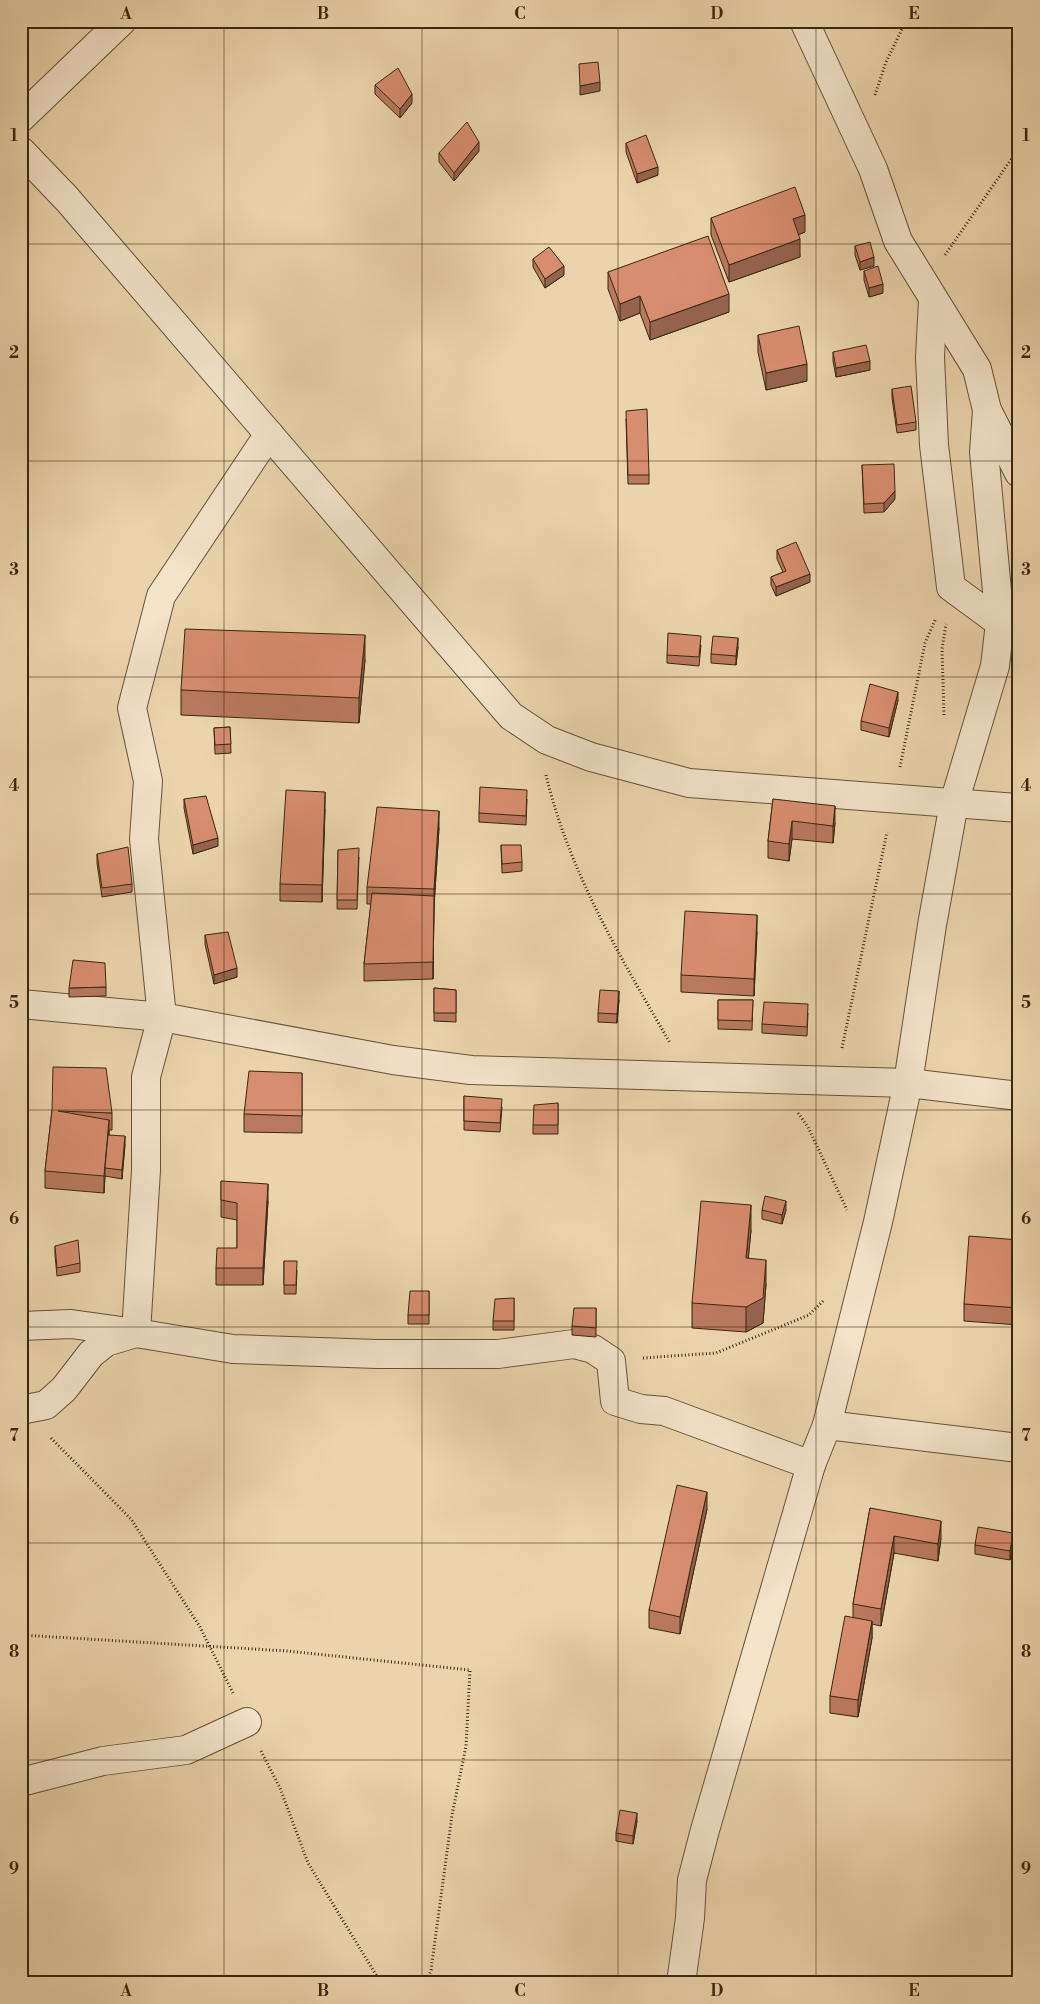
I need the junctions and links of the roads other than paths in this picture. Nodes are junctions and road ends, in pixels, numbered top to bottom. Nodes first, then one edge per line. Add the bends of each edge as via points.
1 (122, 21) edge
2 (804, 21) edge
3 (21, 118) edge
4 (21, 151) edge
5 (929, 292) junction
6 (987, 410) junction
7 (1019, 430) edge
8 (270, 434) junction
9 (1019, 473) edge
10 (1000, 623) junction
11 (954, 803) junction
12 (1019, 808) edge
13 (21, 1004) edge
14 (162, 1016) junction
15 (908, 1083) junction
16 (1019, 1096) edge
17 (21, 1326) edge
18 (136, 1333) junction
19 (23, 1410) edge
20 (827, 1425) junction
21 (1019, 1448) edge
22 (811, 1465) junction
23 (248, 1722) road end
24 (21, 1782) edge
25 (681, 1983) edge

1 - 3 street
2 - 5 street via 873,169 898,241
4 - 8 street via 67,199
5 - 6 street via 977,369
5 - 10 street via 934,446 951,587
6 - 7 street
6 - 9 street
6 - 10 street via 984,452
8 - 11 street via 511,716 547,740 591,757 689,783
8 - 14 street via 160,596 132,708 148,781 144,838
10 - 11 street via 995,666
11 - 12 street
11 - 15 street
13 - 14 street
14 - 15 street via 393,1060 471,1070
14 - 18 street via 146,1076 146,1170
15 - 16 street
15 - 20 street
17 - 18 street via 71,1324
18 - 19 street via 106,1342 91,1354 64,1389 46,1405
18 - 22 street via 233,1349 377,1354 498,1354 574,1344 593,1349 611,1360 615,1400 641,1409 664,1411
20 - 21 street
20 - 22 street
22 - 25 street via 692,1880
23 - 24 street via 186,1750 103,1761

